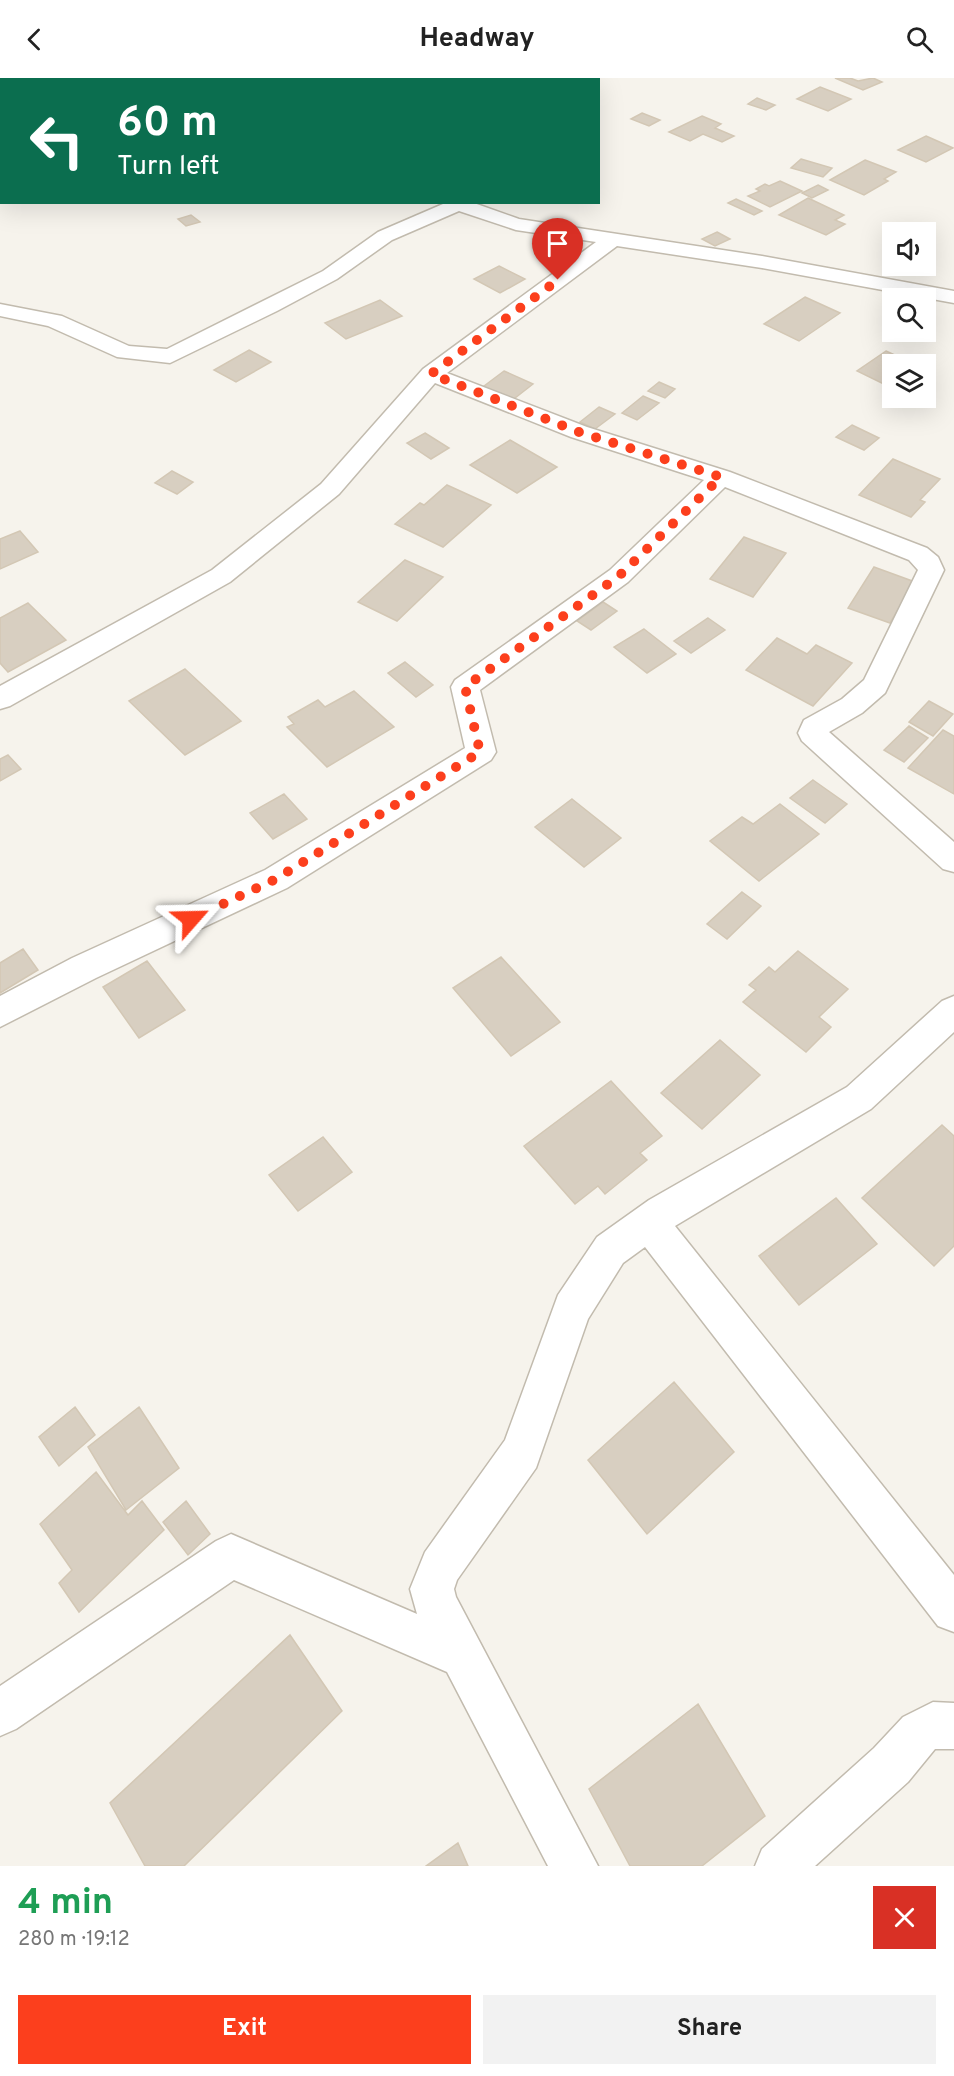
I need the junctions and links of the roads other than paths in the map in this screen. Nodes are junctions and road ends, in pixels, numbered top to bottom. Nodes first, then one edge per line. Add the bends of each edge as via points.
1 (454, 204) edge
2 (612, 240) junction
3 (954, 297) edge
4 (0, 310) edge
5 (431, 374) junction
6 (721, 477) junction
7 (0, 699) edge
8 (954, 860) edge
9 (954, 1011) edge
10 (0, 1012) edge
11 (649, 1222) junction
12 (954, 1610) edge
13 (463, 1656) junction
14 (0, 1713) edge
15 (954, 1726) edge
16 (574, 1866) edge
17 (778, 1866) edge

1 - 2 street via 516,224
1 - 4 street via 385,236 330,275 270,308 170,356 125,352 54,321
2 - 3 street
2 - 5 street
5 - 6 street via 579,432
5 - 7 street via 330,489 220,576
6 - 8 street via 918,554 929,563 931,570 875,686 852,706 814,727 812,734
6 - 10 street via 619,576 465,687 480,752 276,879 84,968
9 - 11 street via 859,1098
11 - 12 street
11 - 13 street via 610,1250 572,1309 521,1453 440,1567 432,1589 435,1603
13 - 14 street via 231,1556
13 - 16 street
15 - 17 street via 933,1725 919,1733 891,1765

